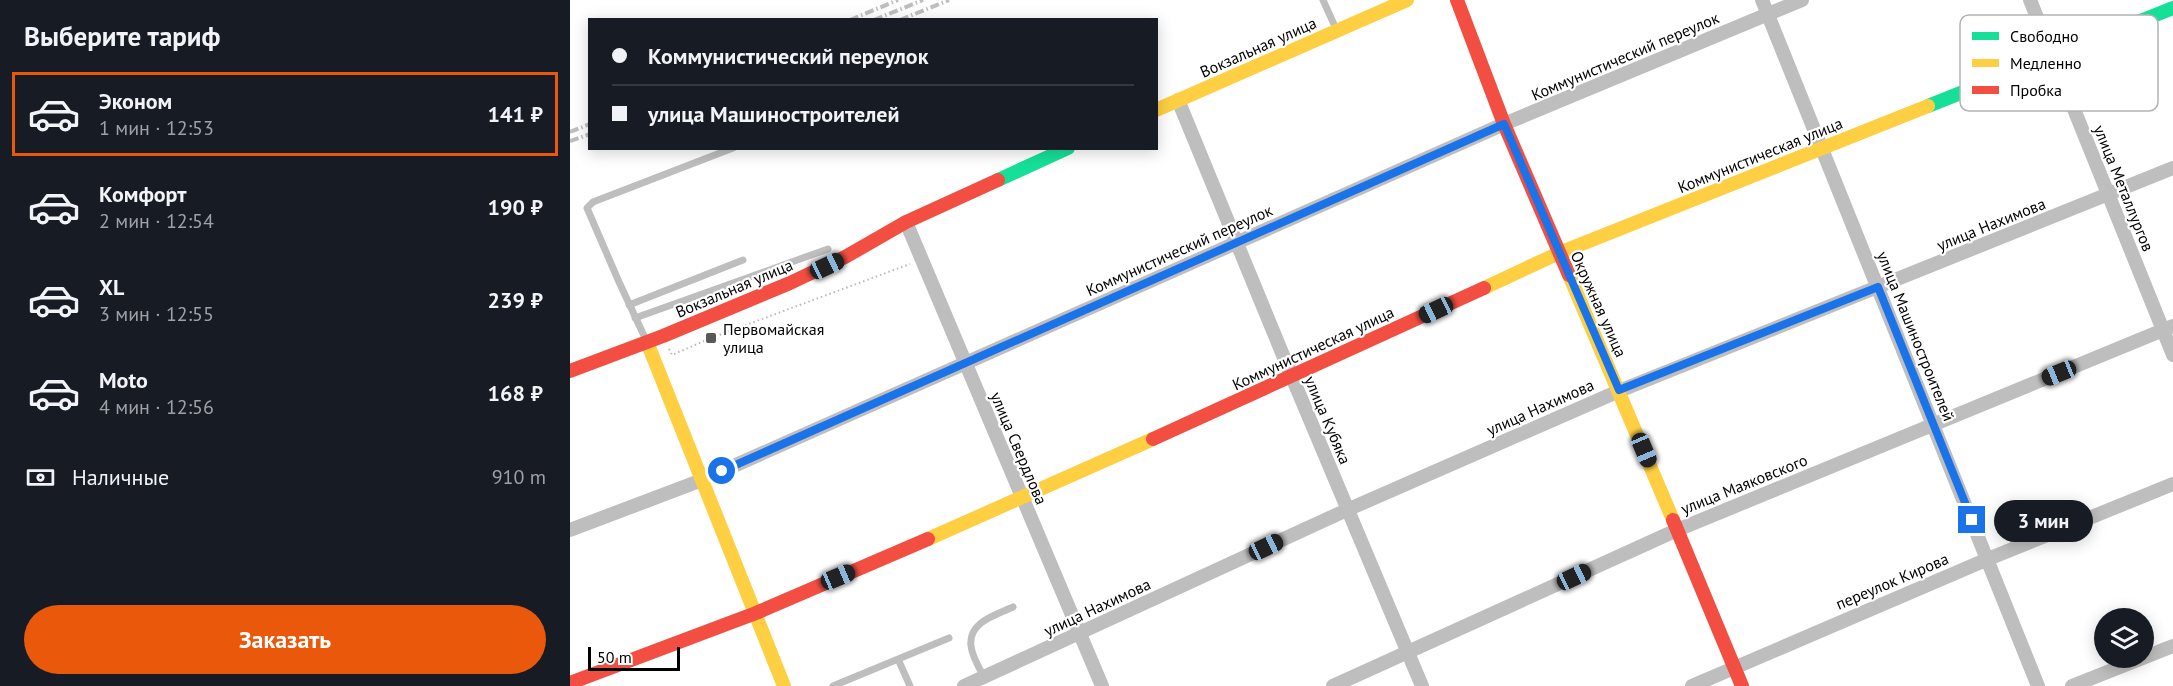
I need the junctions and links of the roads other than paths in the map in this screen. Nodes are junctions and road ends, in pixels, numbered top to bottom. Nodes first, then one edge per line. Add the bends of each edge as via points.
1 (1323, 0) edge
2 (1407, 0) edge
3 (1457, 0) edge
4 (1762, 0) edge
5 (1802, 0) edge
6 (2030, 0) edge
7 (2173, 8) edge
8 (1768, 14) junction
9 (2036, 15) edge
10 (2155, 15) edge
11 (1337, 31) junction
12 (1960, 92) edge
13 (1178, 100) junction
14 (1158, 109) edge
15 (2075, 111) edge
16 (1504, 124) junction
17 (1822, 148) junction
18 (728, 150) edge
19 (1064, 150) edge
20 (2173, 168) edge
21 (2109, 193) junction
22 (906, 222) junction
23 (1236, 242) junction
24 (828, 249) dead end
25 (1559, 253) junction
26 (743, 260) dead end
27 (1878, 287) junction
28 (629, 305) junction
29 (635, 318) junction
30 (2168, 328) edge
31 (647, 342) junction
32 (2173, 355) edge
33 (966, 363) junction
34 (570, 371) edge
35 (1292, 377) junction
36 (1619, 390) junction
37 (1934, 424) junction
38 (702, 480) junction
39 (2173, 484) edge
40 (1022, 498) junction
41 (1349, 509) junction
42 (570, 530) edge
43 (1677, 530) junction
44 (1988, 559) junction
45 (1013, 607) dead end
46 (756, 613) junction
47 (1081, 633) junction
48 (949, 638) dead end
49 (2173, 646) edge
50 (1409, 653) junction
51 (898, 659) junction
52 (1735, 666) junction
53 (984, 677) junction
54 (570, 683) edge
55 (784, 686) edge
56 (833, 686) edge
57 (910, 686) edge
58 (964, 686) edge
59 (1102, 686) edge
60 (1333, 686) edge
61 (1422, 686) edge
62 (1692, 686) edge
63 (1743, 686) edge
64 (2038, 686) edge
65 (2072, 686) edge

1 - 11 lane
2 - 11 street, Вокзальная улица
3 - 16 street, Окружная улица
4 - 8 street, улица Машиностроителей
5 - 8 street, Коммунистический переулок
6 - 9 street, улица Металлургов
7 - 10 street, Коммунистическая улица
8 - 16 street, Коммунистический переулок
8 - 17 street, улица Машиностроителей
11 - 13 street, Вокзальная улица
12 - 17 street, Коммунистическая улица
13 - 14 street, Вокзальная улица
13 - 23 street, улица Кубяка
15 - 21 street, улица Металлургов
16 - 23 street, Коммунистический переулок
16 - 25 street, Окружная улица
17 - 25 street, Коммунистическая улица
17 - 27 street, улица Машиностроителей
18 - 28 lane via 593,202 587,208
19 - 22 street, Вокзальная улица
20 - 21 street, улица Нахимова
21 - 27 street, улица Нахимова
21 - 30 street, улица Металлургов
22 - 31 street, Вокзальная улица via 790,283
22 - 33 street, улица Свердлова
23 - 33 street, Коммунистический переулок
23 - 35 street, улица Кубяка
24 - 29 lane
25 - 35 street, Коммунистическая улица
25 - 36 street, Окружная улица
26 - 28 lane
27 - 36 street, улица Нахимова
27 - 37 street, улица Машиностроителей
28 - 29 lane
29 - 31 lane
30 - 32 street, улица Металлургов
30 - 37 street, улица Маяковского
31 - 34 street, Вокзальная улица
31 - 38 street
33 - 38 street, Коммунистический переулок
33 - 40 street, улица Свердлова
35 - 40 street, Коммунистическая улица
35 - 41 street, улица Кубяка
36 - 41 street, улица Нахимова
36 - 43 street, Окружная улица
37 - 43 street, улица Маяковского
37 - 44 street, улица Машиностроителей
38 - 42 street, Коммунистический переулок
38 - 46 street
39 - 44 street, переулок Кирова
40 - 46 street, Коммунистическая улица
40 - 47 street, улица Свердлова
41 - 47 street, улица Нахимова
41 - 50 street, улица Кубяка
43 - 50 street, улица Маяковского
43 - 52 street, Окружная улица
44 - 52 street, переулок Кирова
44 - 64 street, улица Машиностроителей
45 - 53 lane via 978,625 971,638 970,648
46 - 54 street, Коммунистическая улица
46 - 55 street
47 - 53 street, улица Нахимова
47 - 59 street, улица Свердлова
48 - 51 lane
49 - 65 street
50 - 60 street, улица Маяковского
50 - 61 street, улица Кубяка
51 - 56 lane
51 - 57 lane
52 - 62 street, переулок Кирова
52 - 63 street, Окружная улица
53 - 58 street, улица Нахимова

